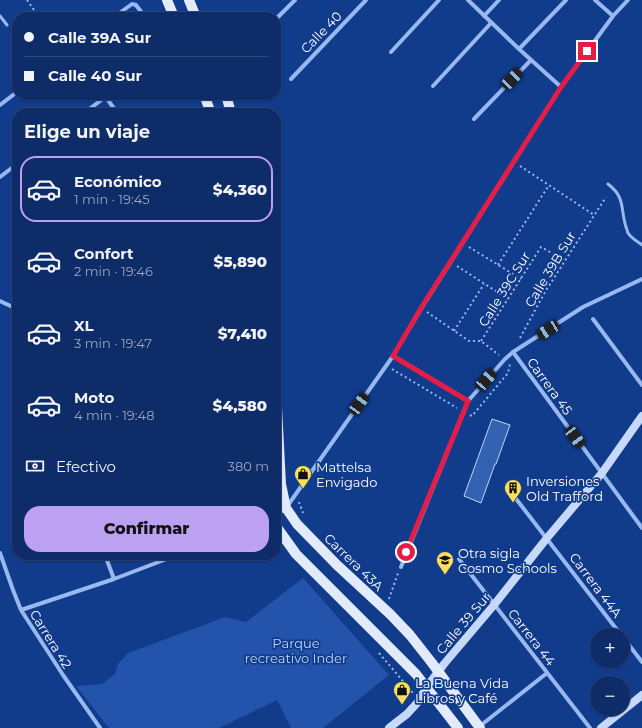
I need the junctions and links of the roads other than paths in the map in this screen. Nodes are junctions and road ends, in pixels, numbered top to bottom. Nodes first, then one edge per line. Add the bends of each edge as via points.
1 (167, 0) edge
2 (189, 0) edge
3 (295, 0) edge
4 (366, 0) edge
5 (439, 0) edge
6 (468, 0) edge
7 (498, 0) edge
8 (566, 0) edge
9 (595, 0) edge
10 (628, 0) edge
11 (121, 12) edge
12 (142, 12) edge
13 (172, 12) edge
14 (194, 12) edge
15 (281, 15) edge
16 (0, 16) edge
17 (484, 16) junction
18 (613, 16) junction
19 (491, 23) junction
20 (6, 24) dead end
21 (519, 49) junction
22 (391, 52) dead end
23 (531, 60) junction
24 (291, 79) dead end
25 (433, 86) dead end
26 (561, 87) junction
27 (12, 96) edge
28 (102, 100) edge
29 (0, 105) edge
30 (91, 108) edge
31 (474, 119) dead end
32 (12, 168) edge
33 (0, 177) edge
34 (608, 184) dead end
35 (642, 246) edge
36 (642, 279) edge
37 (0, 300) edge
38 (12, 306) edge
39 (593, 319) dead end
40 (513, 352) junction
41 (393, 356) junction
42 (642, 385) edge
43 (468, 401) junction
44 (642, 416) edge
45 (602, 473) junction
46 (281, 484) edge
47 (510, 491) dead end
48 (286, 508) junction
49 (281, 512) edge
50 (642, 528) edge
51 (281, 533) edge
52 (547, 538) junction
53 (0, 553) edge
54 (459, 559) dead end
55 (107, 560) edge
56 (164, 560) edge
57 (401, 567) road end
58 (114, 579) junction
59 (494, 605) junction
60 (21, 610) junction
61 (616, 628) edge
62 (630, 646) edge
63 (642, 662) edge
64 (438, 672) junction
65 (547, 673) junction
66 (426, 688) junction
67 (642, 695) edge
68 (479, 727) edge
69 (100, 728) edge
70 (389, 728) edge
71 (458, 728) edge
72 (590, 728) edge
73 (601, 728) edge

1 - 13 main road
2 - 14 main road
3 - 15 street
4 - 24 street, Calle 40
5 - 22 street
6 - 17 street
7 - 17 street
8 - 21 street
9 - 18 street
10 - 18 street
11 - 12 street via 132,4 136,4
16 - 20 lane
17 - 19 street
18 - 26 street
19 - 21 street
19 - 25 street
21 - 23 street
23 - 26 street
23 - 31 street
26 - 41 street
27 - 29 street
28 - 30 street
32 - 33 street
34 - 35 lane via 622,202 628,233
36 - 40 street via 583,307
37 - 38 street
39 - 42 street
40 - 43 street
40 - 45 street, Carrera 45
41 - 43 street
41 - 48 street
43 - 57 street
44 - 45 street, Calle 39 Sur
45 - 50 street, Carrera 45
45 - 52 street, Calle 39 Sur
46 - 48 main road, Carrera 43A
47 - 52 street, Carrera 44A
48 - 49 street
48 - 64 main road, Carrera 43A via 297,524 337,565 410,635
51 - 66 main road via 296,554 416,674
52 - 59 street, Calle 39 Sur
52 - 61 street, Carrera 44A
53 - 60 street, Carrera 42
54 - 59 street, Carrera 44
55 - 58 street
56 - 58 street
58 - 60 street
59 - 64 street, Calle 39 Sur
59 - 65 street, Carrera 44
60 - 69 street, Carrera 42
62 - 63 street, Carrera 44A
64 - 66 street, Calle 39 Sur
64 - 68 main road, Carrera 43A
65 - 68 street
65 - 72 street, Carrera 44
66 - 70 street, Calle 39 Sur via 407,714
66 - 71 main road
67 - 73 street

